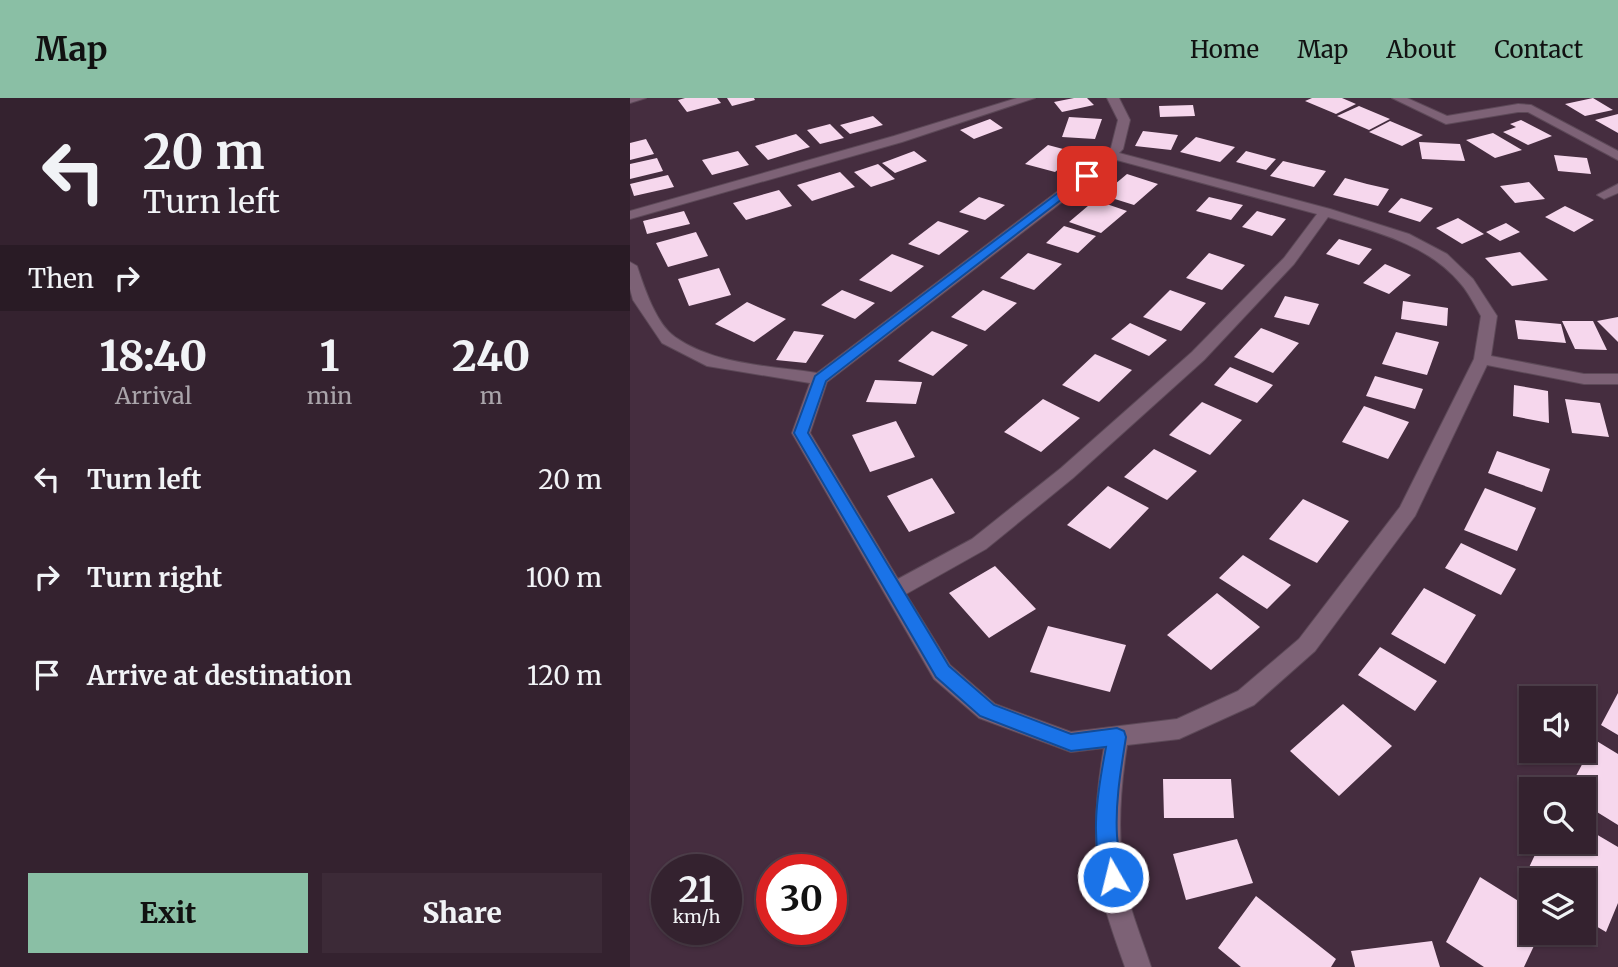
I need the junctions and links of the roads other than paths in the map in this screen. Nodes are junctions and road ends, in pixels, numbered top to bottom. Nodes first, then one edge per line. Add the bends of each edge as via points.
1 (640, 98) edge
2 (1029, 98) edge
3 (1113, 98) edge
4 (1398, 98) edge
5 (630, 100) edge
6 (1111, 155) junction
7 (1618, 156) edge
8 (1618, 188) edge
9 (1604, 195) dead end
10 (1325, 212) junction
11 (630, 215) edge
12 (630, 266) edge
13 (1482, 359) junction
14 (820, 379) junction
15 (1618, 379) edge
16 (894, 591) junction
17 (1117, 737) junction
18 (1138, 967) edge

1 - 5 street
2 - 11 street
3 - 6 street via 1124,120 1117,149
4 - 7 street via 1446,120 1531,109
6 - 10 street
6 - 14 street
8 - 9 street
10 - 13 street via 1404,237 1442,257 1468,282 1489,316
10 - 16 street via 1289,261 1198,356 1067,473 979,544
12 - 14 street via 641,300 668,340 713,362
13 - 15 street via 1584,379
13 - 17 street via 1408,511 1307,645 1246,698 1179,729
14 - 16 street via 801,433
16 - 17 street via 942,672 987,711 1071,742
17 - 18 street via 1107,836 1116,898

